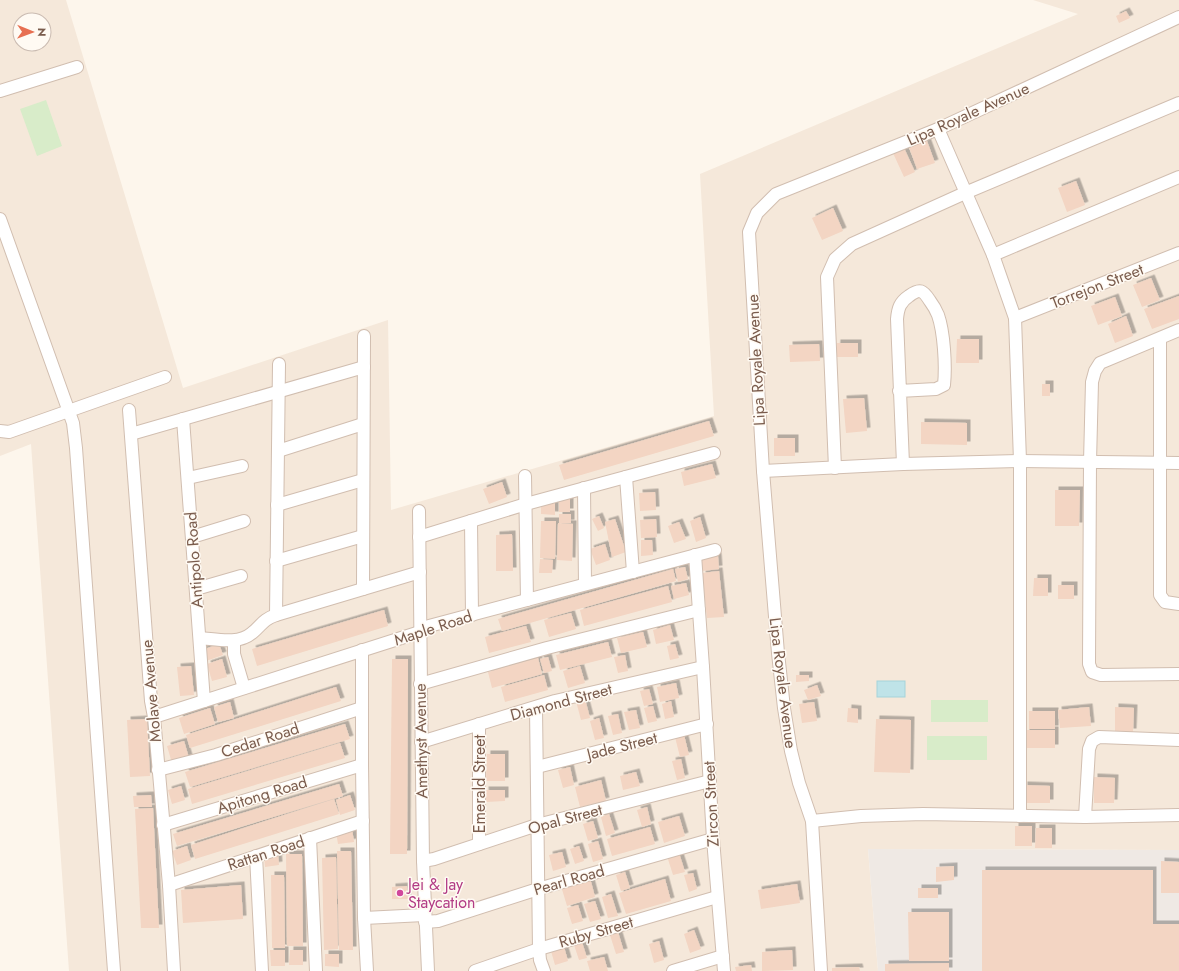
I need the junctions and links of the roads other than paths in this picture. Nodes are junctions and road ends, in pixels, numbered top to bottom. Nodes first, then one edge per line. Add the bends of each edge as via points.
1 (1179, 17) edge
2 (77, 67) dead end
3 (0, 91) edge
4 (1179, 103) edge
5 (938, 129) junction
6 (1179, 177) edge
7 (965, 193) junction
8 (0, 219) edge
9 (1179, 253) edge
10 (993, 255) junction
11 (1015, 318) junction
12 (1179, 330) edge
13 (364, 336) dead end
14 (1160, 338) junction
15 (279, 364) dead end
16 (364, 367) junction
17 (165, 377) dead end
18 (279, 391) junction
19 (900, 391) junction
20 (129, 410) dead end
21 (70, 411) junction
22 (183, 419) junction
23 (363, 424) junction
24 (0, 431) edge
25 (131, 434) junction
26 (278, 451) junction
27 (714, 453) dead end
28 (1020, 462) junction
29 (1090, 462) junction
30 (1160, 463) junction
31 (1179, 463) edge
32 (903, 464) junction
33 (242, 466) dead end
34 (835, 468) junction
35 (763, 471) junction
36 (525, 476) dead end
37 (626, 477) junction
38 (188, 478) junction
39 (364, 480) junction
40 (584, 488) junction
41 (526, 504) junction
42 (277, 505) junction
43 (419, 510) dead end
44 (244, 521) dead end
45 (471, 521) junction
46 (363, 536) junction
47 (192, 537) junction
48 (419, 537) junction
49 (715, 550) dead end
50 (695, 556) junction
51 (276, 561) junction
52 (420, 572) junction
53 (633, 572) junction
54 (241, 576) dead end
55 (585, 584) junction
56 (196, 589) junction
57 (363, 589) junction
58 (527, 600) junction
59 (1179, 604) edge
60 (699, 610) junction
61 (276, 614) junction
62 (472, 614) junction
63 (420, 632) junction
64 (200, 638) junction
65 (234, 641) junction
66 (362, 650) junction
67 (703, 667) junction
68 (1179, 674) edge
69 (420, 684) junction
70 (244, 688) junction
71 (204, 701) junction
72 (362, 708) junction
73 (536, 708) junction
74 (154, 716) junction
75 (479, 724) junction
76 (707, 724) junction
77 (1179, 740) edge
78 (421, 742) junction
79 (362, 765) junction
80 (537, 767) junction
81 (158, 770) junction
82 (710, 781) junction
83 (1179, 815) edge
84 (1020, 816) junction
85 (1085, 817) junction
86 (363, 821) junction
87 (812, 821) junction
88 (163, 825) junction
89 (537, 826) junction
90 (310, 838) junction
91 (713, 839) junction
92 (479, 844) junction
93 (256, 856) junction
94 (423, 861) junction
95 (169, 885) junction
96 (538, 889) junction
97 (717, 897) junction
98 (364, 918) junction
99 (425, 919) junction
100 (539, 949) junction
101 (723, 956) junction
102 (114, 971) edge
103 (174, 971) edge
104 (262, 971) edge
105 (316, 971) edge
106 (367, 971) edge
107 (428, 971) edge
108 (475, 971) edge
109 (544, 971) edge
110 (673, 971) edge
111 (724, 971) edge
112 (820, 971) edge

1 - 5 street, Lipa Royale Avenue
2 - 3 street
4 - 7 street
5 - 7 street
5 - 35 street, Lipa Royale Avenue via 776,194 757,213 749,232
6 - 10 street
7 - 10 street
7 - 34 street via 852,244 835,259 827,277
8 - 21 street
9 - 11 street, Torrejon Street
10 - 11 street
11 - 28 street
12 - 14 street
13 - 16 street
14 - 29 street via 1100,363 1095,371 1092,382
14 - 30 street
15 - 18 street
16 - 18 street
16 - 23 street
17 - 21 street
18 - 22 street
18 - 26 street
19 - 19 street via 898,309 902,300 920,291 938,313 942,327 944,385 936,389
19 - 32 street
20 - 25 street, Molave Avenue
21 - 24 street via 9,432
21 - 102 street via 76,448
22 - 25 street
22 - 38 street, Antipolo Road
23 - 26 street
23 - 39 street
25 - 74 street, Molave Avenue
26 - 42 street
27 - 37 street
28 - 29 street
28 - 32 street
28 - 84 street
29 - 30 street
29 - 68 street via 1089,664 1092,672 1101,675
30 - 31 street
30 - 59 street via 1160,595 1165,602
32 - 34 street
33 - 38 street
34 - 35 street
35 - 87 street, Lipa Royale Avenue via 784,708 799,783
36 - 41 street
37 - 40 street
37 - 53 street
38 - 47 street, Antipolo Road
39 - 42 street
39 - 46 street
40 - 41 street
40 - 55 street
41 - 45 street
41 - 58 street
42 - 51 street
43 - 48 street, Amethyst Avenue
44 - 47 street
45 - 48 street
45 - 62 street
46 - 51 street
46 - 57 street
47 - 56 street, Antipolo Road
48 - 52 street, Amethyst Avenue
49 - 50 street, Maple Road
50 - 53 street, Maple Road
50 - 60 street, Zircon Street
51 - 61 street
52 - 57 street
52 - 63 street, Amethyst Avenue
53 - 55 street, Maple Road
54 - 56 street
55 - 58 street, Maple Road
56 - 64 street, Antipolo Road
57 - 61 street
58 - 62 street, Maple Road
60 - 67 street, Zircon Street
60 - 69 street via 547,648
61 - 65 street via 266,618 250,635
62 - 63 street, Maple Road via 429,626
63 - 66 street, Maple Road
63 - 69 street, Amethyst Avenue
64 - 65 street
64 - 71 street, Antipolo Road
65 - 70 street via 234,654
66 - 70 street, Maple Road
66 - 72 street
67 - 73 street, Diamond Street via 555,701
67 - 76 street, Zircon Street
69 - 78 street, Amethyst Avenue
70 - 71 street, Maple Road
71 - 74 street, Maple Road
72 - 79 street
72 - 81 street, Cedar Road via 216,755
73 - 75 street, Diamond Street
73 - 80 street
74 - 81 street, Molave Avenue
75 - 78 street, Diamond Street
75 - 92 street, Emerald Street
76 - 80 street, Jade Street
76 - 82 street, Zircon Street
77 - 85 street via 1099,737 1092,741 1089,749
78 - 94 street, Amethyst Avenue
79 - 86 street
79 - 88 street, Apitong Road
80 - 89 street
81 - 88 street, Molave Avenue
82 - 89 street, Opal Street
82 - 91 street, Zircon Street
83 - 85 street
84 - 85 street
84 - 87 street via 923,814
86 - 90 street, Rattan Road
86 - 98 street
87 - 112 street, Lipa Royale Avenue
88 - 95 street, Molave Avenue
89 - 92 street, Opal Street
89 - 96 street
90 - 93 street, Rattan Road
90 - 105 street
91 - 96 street, Pearl Road
91 - 97 street, Zircon Street
92 - 94 street, Opal Street
93 - 95 street, Rattan Road
93 - 104 street
94 - 99 street, Amethyst Avenue
95 - 103 street, Molave Avenue
96 - 99 street, Pearl Road via 438,921
96 - 100 street
97 - 100 street, Ruby Street
97 - 101 street, Zircon Street
98 - 99 street, Pearl Road
98 - 106 street
99 - 107 street, Amethyst Avenue
100 - 108 street, Ruby Street
100 - 109 street
101 - 110 street
101 - 111 street, Zircon Street

